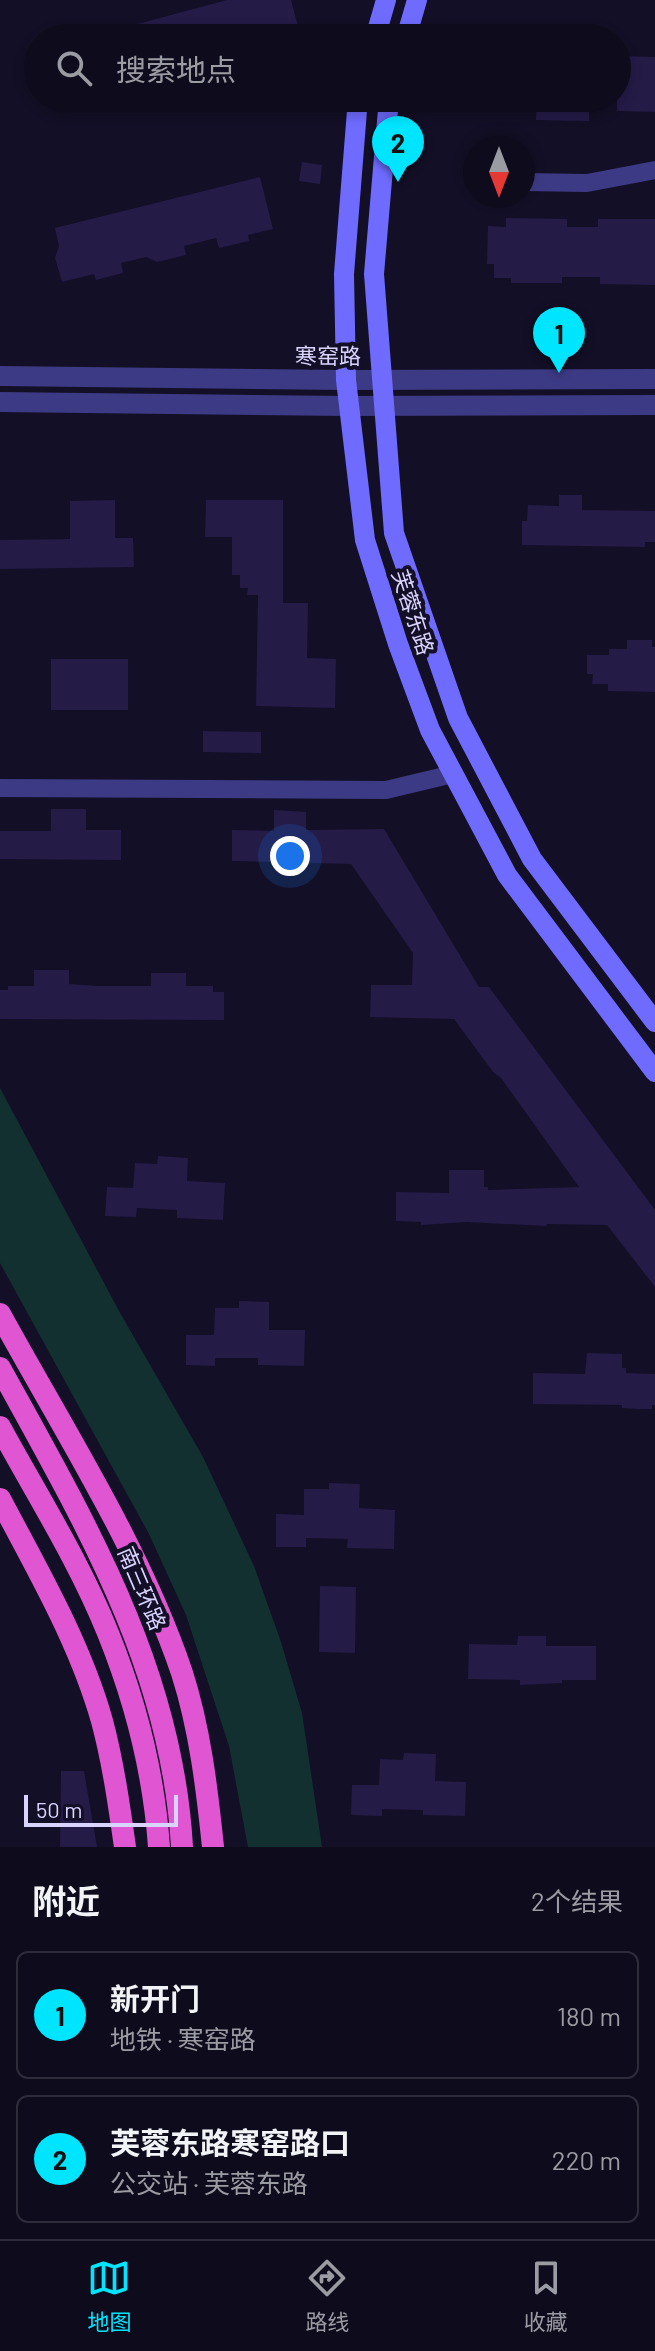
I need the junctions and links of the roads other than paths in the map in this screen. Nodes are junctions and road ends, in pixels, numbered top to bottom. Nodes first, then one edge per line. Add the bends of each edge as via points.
1 (386, 0) edge
2 (417, 0) edge
3 (379, 24) edge
4 (410, 24) edge
5 (357, 112) edge
6 (388, 112) edge
7 (655, 170) edge
8 (535, 182) edge
9 (0, 376) edge
10 (382, 379) junction
11 (655, 379) edge
12 (346, 380) junction
13 (0, 402) edge
14 (655, 405) edge
15 (350, 406) junction
16 (385, 406) junction
17 (453, 774) junction
18 (0, 788) edge
19 (655, 1022) edge
20 (655, 1072) edge
21 (0, 1314) edge
22 (0, 1368) edge
23 (0, 1427) edge
24 (0, 1499) edge
25 (125, 1847) edge
26 (159, 1847) edge
27 (182, 1847) edge
28 (213, 1847) edge

1 - 3 main road
2 - 4 main road
5 - 12 main road, 芙蓉东路 via 344,274
6 - 10 main road, 芙蓉东路 via 374,274
7 - 8 street via 587,183
9 - 12 street, 寒窑路
10 - 11 street, 寒窑路
10 - 12 street, 寒窑路
10 - 16 main road, 芙蓉东路
12 - 15 main road, 芙蓉东路
13 - 15 street
14 - 16 street
15 - 16 street
15 - 17 main road, 芙蓉东路 via 365,540 430,730
16 - 19 main road, 芙蓉东路 via 394,533 458,718 532,859
17 - 18 street via 386,790
17 - 20 main road, 芙蓉东路 via 507,875
21 - 28 highway via 123,1536 163,1624 198,1738
22 - 27 highway, 南三环路 via 121,1598 157,1705
23 - 26 highway via 108,1633 140,1732
24 - 25 highway via 90,1685 111,1761

